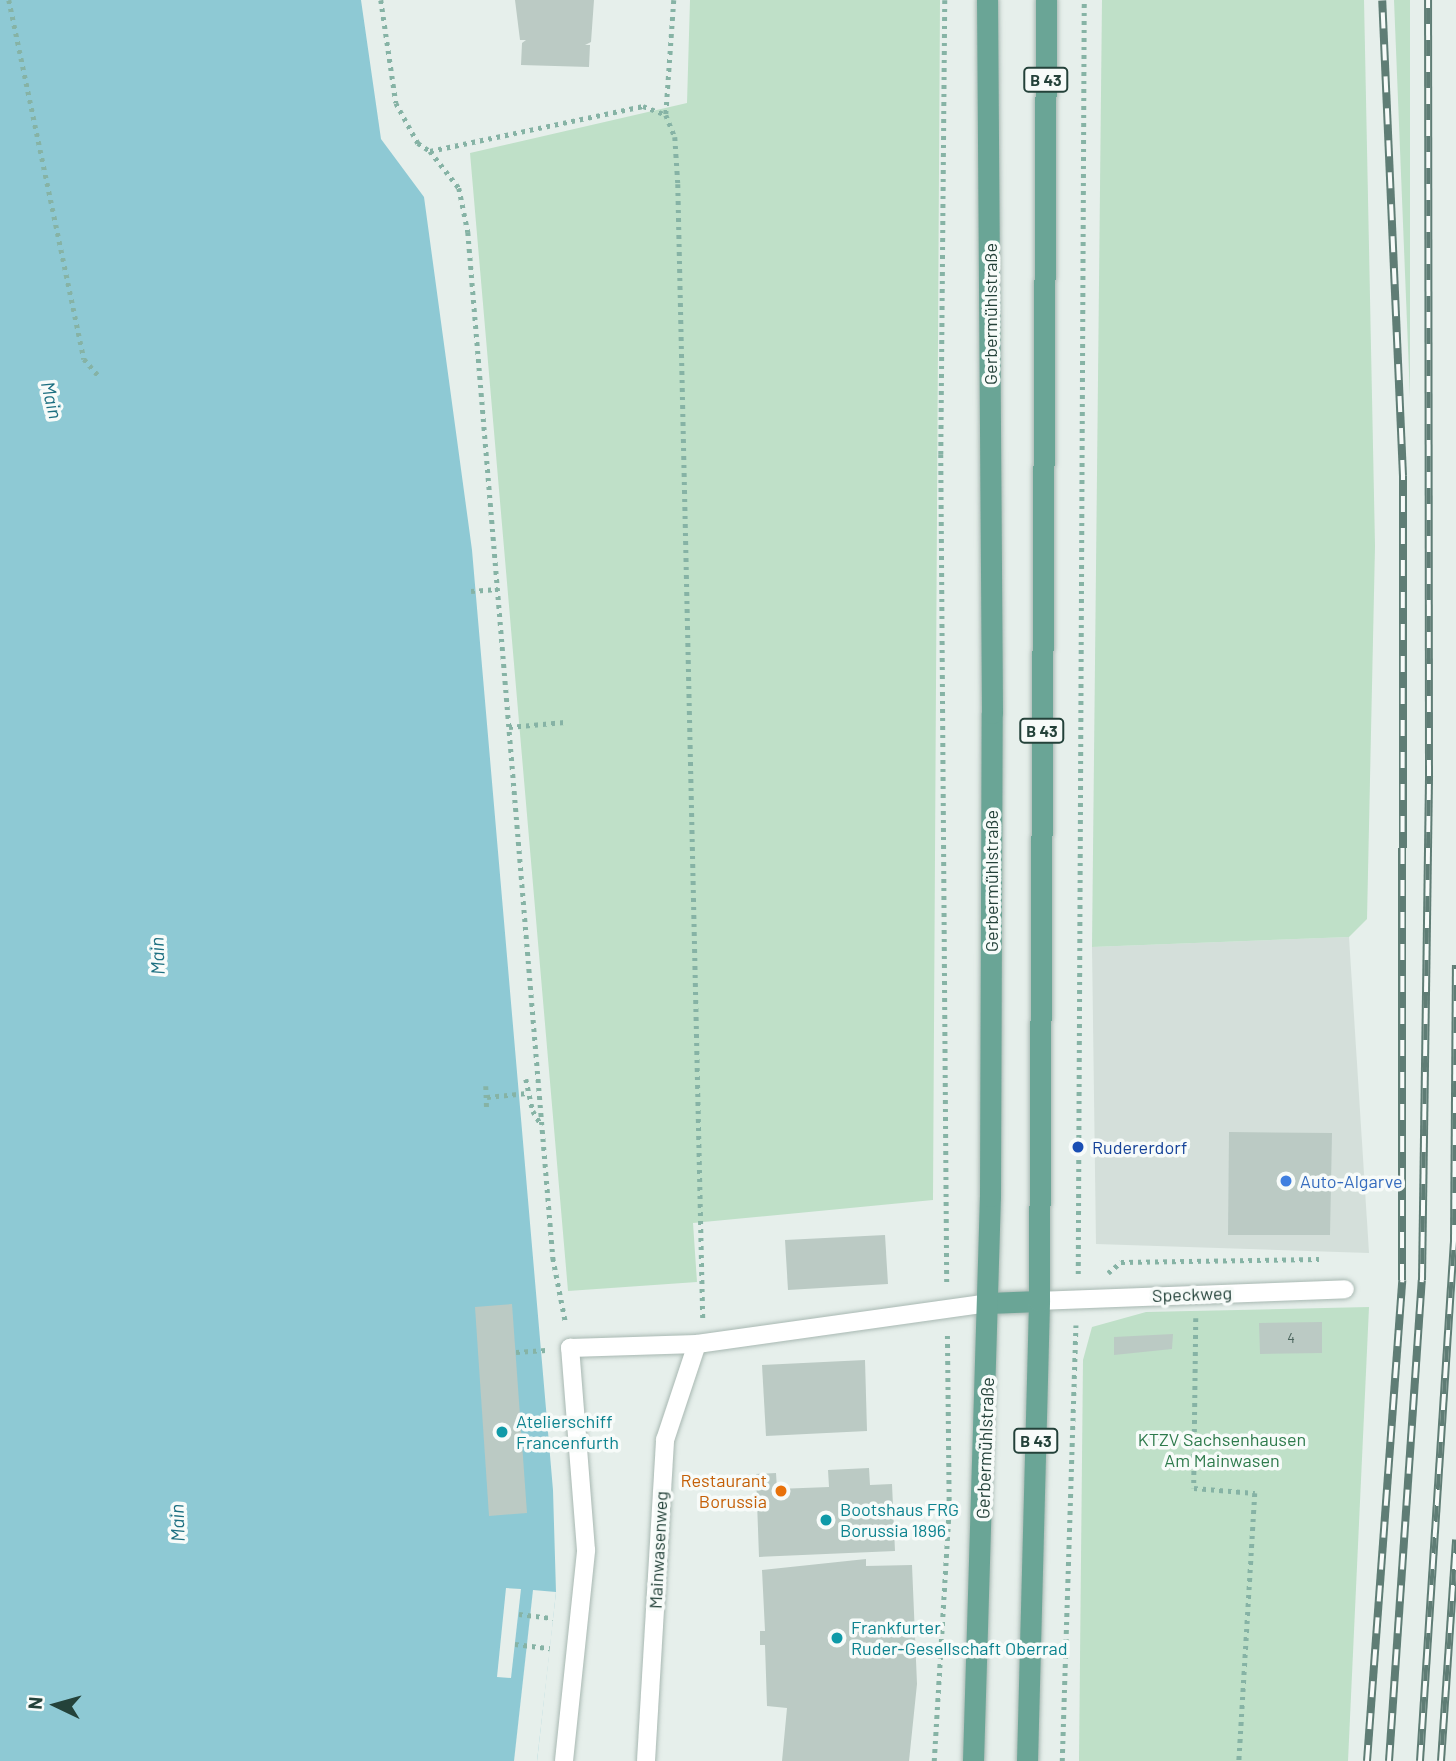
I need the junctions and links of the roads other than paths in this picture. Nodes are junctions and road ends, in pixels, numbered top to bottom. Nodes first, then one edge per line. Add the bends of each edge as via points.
1 (987, 0) edge
2 (1046, 0) edge
3 (1345, 1289) dead end
4 (1039, 1301) junction
5 (988, 1303) junction
6 (697, 1344) junction
7 (564, 1761) edge
8 (646, 1761) edge
9 (973, 1761) edge
10 (1027, 1761) edge

1 - 5 main road, Gerbermühlstraße via 992,713
2 - 4 main road, B 43
3 - 4 lane, Speckweg
4 - 5 main road
4 - 10 main road, B 43
5 - 6 lane
5 - 9 main road, Gerbermühlstraße
6 - 7 lane via 570,1348 586,1550
6 - 8 lane, Mainwasenweg via 665,1440

